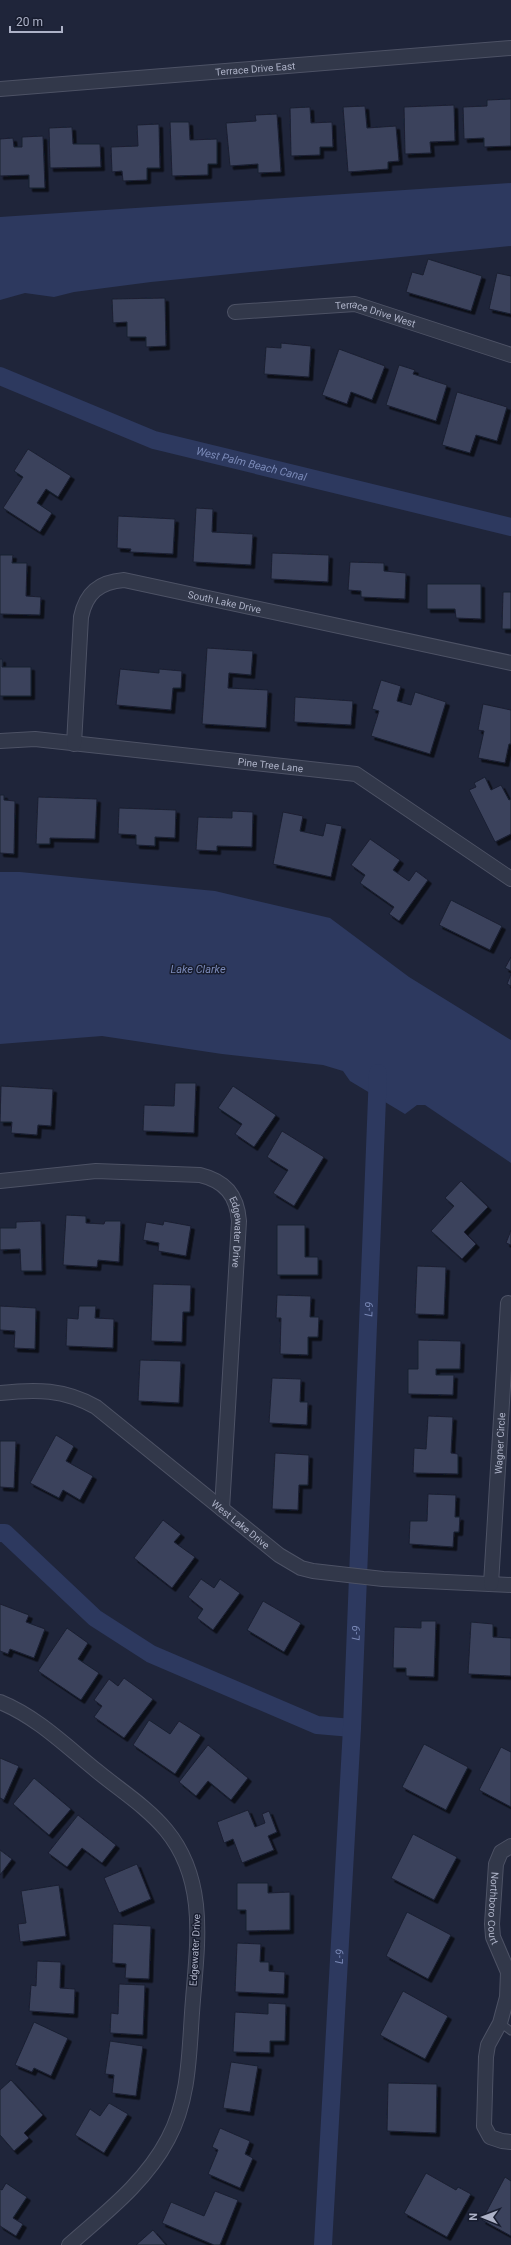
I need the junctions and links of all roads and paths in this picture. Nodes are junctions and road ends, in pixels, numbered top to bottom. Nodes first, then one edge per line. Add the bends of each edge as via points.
1 (511, 48) edge
2 (0, 90) edge
3 (235, 312) dead end
4 (511, 355) edge
5 (511, 663) edge
6 (0, 741) edge
7 (74, 744) junction
8 (511, 879) edge
9 (0, 1180) edge
10 (508, 1303) dead end
11 (0, 1393) edge
12 (222, 1509) junction
13 (491, 1584) junction
14 (511, 1585) edge
15 (0, 1702) edge
16 (511, 1846) edge
17 (506, 2027) edge
18 (511, 2142) edge
19 (69, 2245) edge

1 - 2 street, Terrace Drive East
3 - 4 street, Terrace Drive West via 355,304
5 - 7 street, South Lake Drive via 124,580 111,581 90,594 83,605
6 - 7 street, Pine Tree Lane via 35,739
7 - 8 street, Pine Tree Lane via 356,774
9 - 12 street, Edgewater Drive via 96,1171 200,1175 213,1178 233,1195 238,1207 239,1221
10 - 13 street, Wagner Circle
11 - 12 street, West Lake Drive via 47,1390 85,1400 107,1414
12 - 13 street, West Lake Drive via 289,1562 313,1571 383,1579
13 - 14 street, West Lake Drive
15 - 19 street, Edgewater Drive via 41,1725 156,1819 175,1841 182,1854 196,1894 197,1923 188,2073 183,2101 168,2139 145,2174
16 - 17 street, Northboro Court via 501,1852 496,1864 492,1924 493,1937 508,1972
17 - 18 street, Northboro Court via 488,2045 484,2126 490,2137

